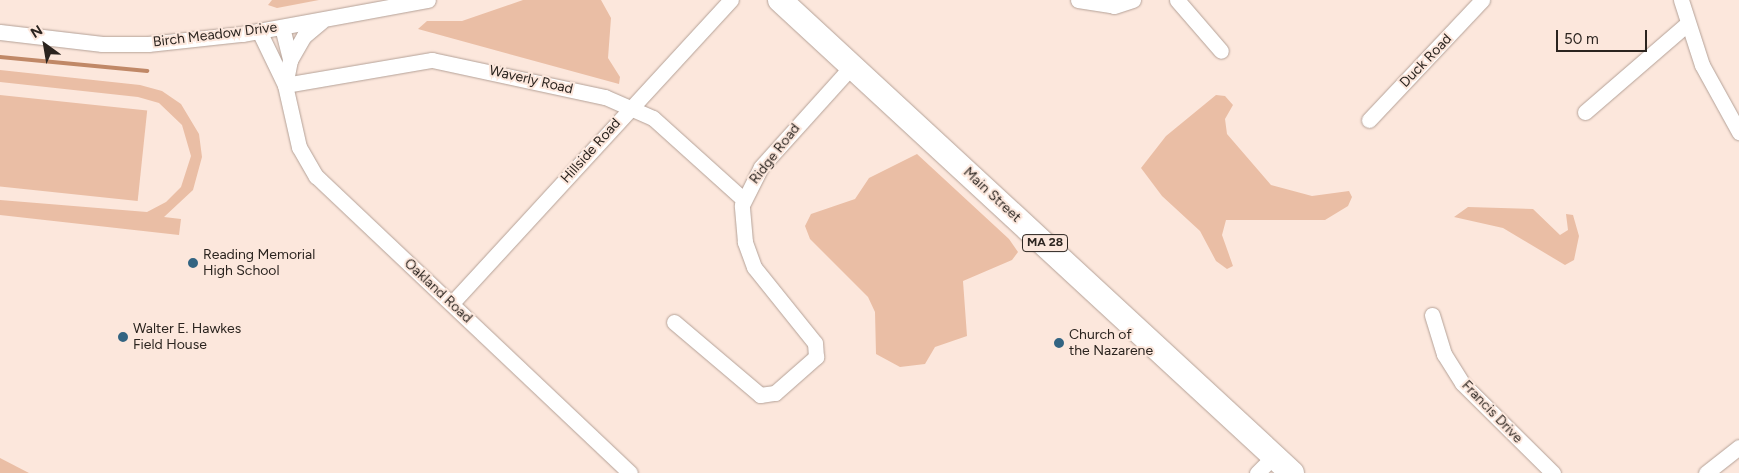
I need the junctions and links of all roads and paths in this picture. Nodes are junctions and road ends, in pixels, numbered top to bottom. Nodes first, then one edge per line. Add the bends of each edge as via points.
1 (428, 0) edge
2 (731, 0) edge
3 (780, 0) edge
4 (1078, 0) edge
5 (1133, 0) edge
6 (1177, 0) edge
7 (1482, 0) edge
8 (1681, 0) edge
9 (326, 19) junction
10 (1687, 24) junction
11 (282, 27) junction
12 (259, 31) junction
13 (0, 32) edge
14 (1221, 52) dead end
15 (290, 60) junction
16 (852, 66) junction
17 (285, 85) junction
18 (632, 106) junction
19 (1585, 112) dead end
20 (1369, 120) dead end
21 (1739, 132) edge
22 (743, 199) junction
23 (452, 303) junction
24 (1432, 315) dead end
25 (674, 322) dead end
26 (1739, 446) edge
27 (1274, 456) junction
28 (630, 473) edge
29 (1257, 473) edge
30 (1292, 473) edge
31 (1553, 473) edge
32 (1706, 473) edge

1 - 9 street, Birch Meadow Drive
2 - 18 street, Hillside Road
3 - 16 main road, Main Street / MA 28
4 - 5 street via 1114,6
6 - 14 street
7 - 20 street, Duck Road
8 - 10 street
9 - 11 street, Birch Meadow Drive
9 - 15 street, Oakland Road via 304,36
10 - 19 street
10 - 21 street via 1711,84
11 - 12 street, Birch Meadow Drive
11 - 15 street, Oakland Road
12 - 13 street, Birch Meadow Drive via 119,45
12 - 17 street, Oakland Road
15 - 17 street, Oakland Road
16 - 22 street, Ridge Road via 761,168
16 - 27 main road, Main Street / MA 28
17 - 18 street, Waverly Road via 399,64 442,61
17 - 23 street, Oakland Road via 298,142 311,170
18 - 22 street, Waverly Road via 661,125
18 - 23 street, Hillside Road
22 - 25 street, Ridge Road via 743,229 754,267 815,343 816,357 778,391 766,396 751,391
23 - 28 street, Oakland Road
24 - 31 street, Francis Drive via 1440,345 1462,383
26 - 32 street
27 - 29 street
27 - 30 main road, Main Street / MA 28

